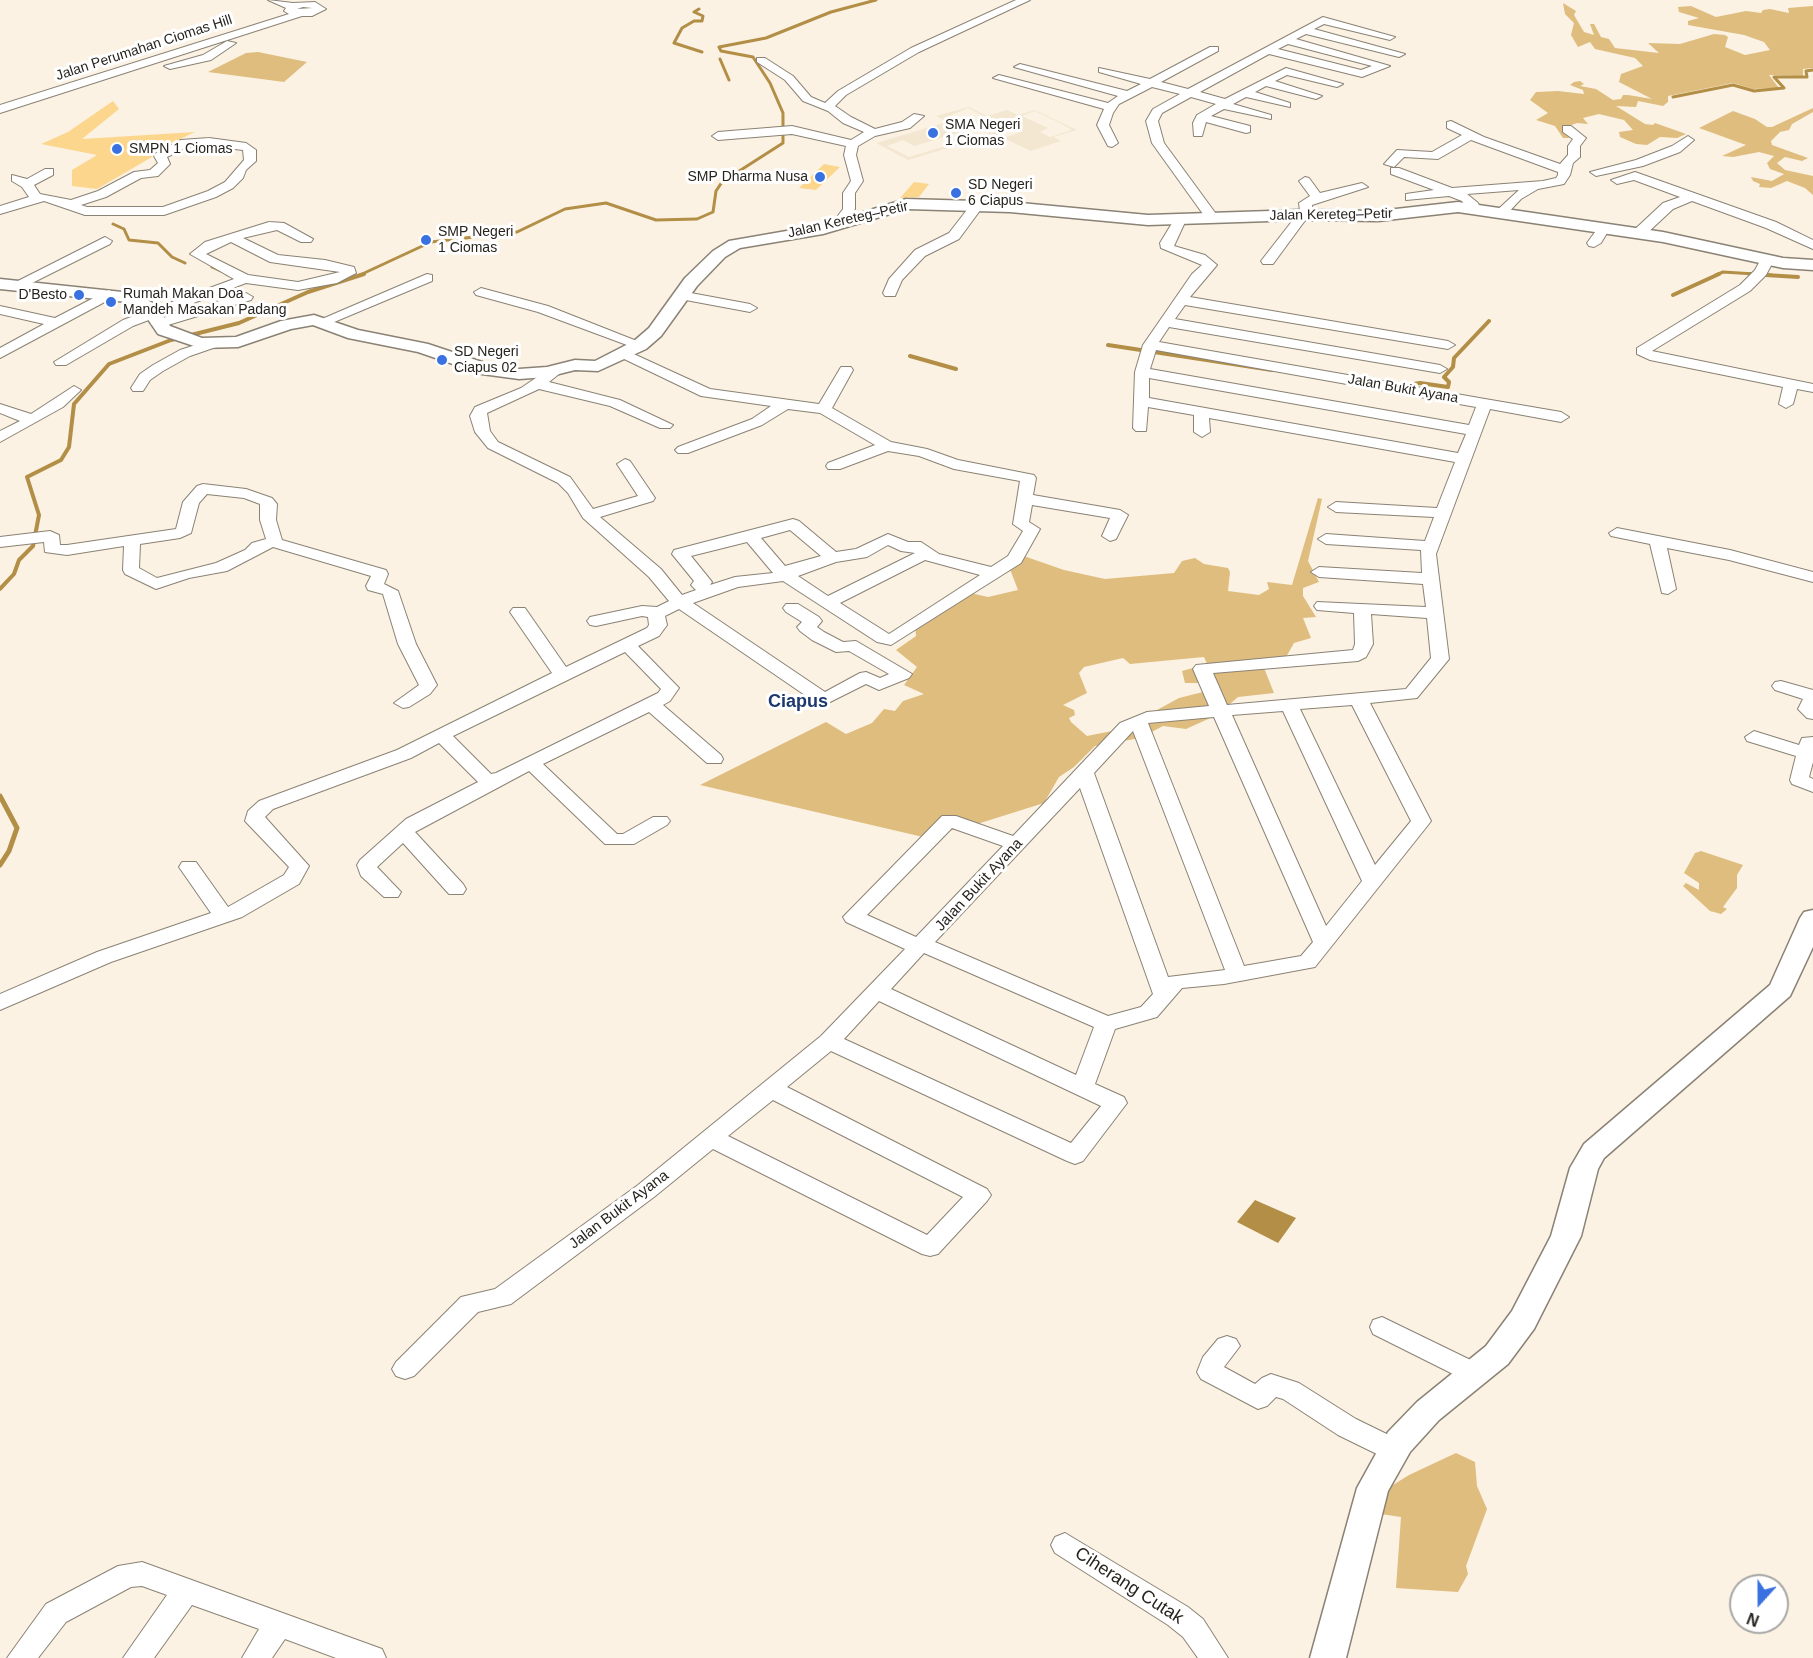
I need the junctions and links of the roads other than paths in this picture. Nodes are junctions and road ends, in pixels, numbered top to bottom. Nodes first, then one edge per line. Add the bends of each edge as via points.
1 (273, 0) edge
2 (1025, 0) edge
3 (293, 8) edge
4 (1305, 30) junction
5 (1390, 37) dead end
6 (1286, 40) junction
7 (1214, 49) dead end
8 (1267, 50) junction
9 (1399, 54) dead end
10 (761, 60) dead end
11 (1020, 67) dead end
12 (1103, 70) dead end
13 (999, 78) dead end
14 (1149, 82) junction
15 (1265, 82) junction
16 (1336, 84) dead end
17 (1187, 93) junction
18 (1245, 93) junction
19 (1126, 94) junction
20 (1316, 96) dead end
21 (0, 103) edge
22 (1225, 104) junction
23 (1286, 105) dead end
24 (1111, 107) junction
25 (827, 108) junction
26 (0, 109) edge
27 (918, 116) dead end
28 (1202, 117) junction
29 (1267, 117) dead end
30 (1451, 125) dead end
31 (1246, 129) dead end
32 (1567, 129) dead end
33 (782, 131) junction
34 (872, 133) junction
35 (1198, 133) dead end
36 (718, 136) dead end
37 (1470, 136) junction
38 (1688, 140) dead end
39 (1410, 142) dead end
40 (1112, 143) dead end
41 (852, 144) junction
42 (1442, 150) junction
43 (1566, 166) junction
44 (49, 172) dead end
45 (1596, 172) junction
46 (1617, 180) junction
47 (1305, 181) dead end
48 (1535, 186) junction
49 (1362, 187) dead end
50 (1450, 191) junction
51 (1652, 192) dead end
52 (1692, 196) junction
53 (1317, 197) junction
54 (36, 198) junction
55 (71, 204) junction
56 (978, 205) junction
57 (1474, 208) junction
58 (1426, 209) junction
59 (0, 210) edge
60 (1500, 213) junction
61 (1301, 215) junction
62 (1213, 218) junction
63 (1180, 220) junction
64 (837, 225) junction
65 (1604, 228) junction
66 (1638, 234) junction
67 (232, 237) junction
68 (306, 239) dead end
69 (105, 241) dead end
70 (1594, 243) dead end
71 (1813, 246) edge
72 (1268, 261) dead end
73 (1813, 265) edge
74 (1761, 270) junction
75 (245, 279) junction
76 (427, 279) dead end
77 (7, 285) edge
78 (481, 292) dead end
79 (890, 293) dead end
80 (110, 294) junction
81 (680, 295) junction
82 (246, 297) dead end
83 (1181, 300) junction
84 (750, 308) dead end
85 (0, 310) edge
86 (322, 322) junction
87 (1166, 322) junction
88 (1318, 322) junction
89 (57, 323) junction
90 (160, 324) junction
91 (211, 344) junction
92 (640, 345) junction
93 (1150, 345) junction
94 (1448, 345) dead end
95 (1306, 346) junction
96 (0, 354) edge
97 (625, 354) junction
98 (1674, 361) junction
99 (62, 362) dead end
100 (1440, 369) dead end
101 (557, 370) junction
102 (846, 370) dead end
103 (1292, 370) junction
104 (1142, 372) junction
105 (1733, 373) junction
106 (1669, 376) dead end
107 (539, 384) junction
108 (1791, 384) junction
109 (138, 388) dead end
110 (1813, 388) edge
111 (74, 390) dead end
112 (1728, 390) dead end
113 (1278, 397) junction
114 (1141, 401) junction
115 (785, 404) junction
116 (1485, 404) junction
117 (1786, 404) dead end
118 (0, 408) edge
119 (825, 410) junction
120 (1201, 412) junction
121 (1561, 417) dead end
122 (32, 420) junction
123 (1264, 423) junction
124 (665, 425) dead end
125 (1141, 428) dead end
126 (1474, 431) junction
127 (1202, 432) dead end
128 (0, 437) edge
129 (887, 446) junction
130 (682, 450) dead end
131 (1464, 459) junction
132 (625, 464) dead end
133 (834, 466) dead end
134 (1026, 499) junction
135 (1336, 507) dead end
136 (1444, 513) junction
137 (589, 515) junction
138 (1617, 533) dead end
139 (751, 536) junction
140 (1110, 536) dead end
141 (1326, 538) dead end
142 (1658, 539) junction
143 (0, 542) edge
144 (132, 542) junction
145 (273, 542) junction
146 (1432, 546) junction
147 (925, 554) junction
148 (833, 558) junction
149 (1319, 572) dead end
150 (993, 573) junction
151 (786, 575) junction
152 (1813, 577) edge
153 (1431, 579) junction
154 (1668, 589) dead end
155 (708, 591) junction
156 (679, 602) junction
157 (826, 603) junction
158 (1323, 606) dead end
159 (792, 608) dead end
160 (1362, 609) junction
161 (519, 612) dead end
162 (657, 612) junction
163 (1435, 613) junction
164 (596, 621) dead end
165 (629, 646) junction
166 (562, 674) junction
167 (1781, 686) dead end
168 (1813, 697) edge
169 (1358, 698) junction
170 (403, 704) dead end
171 (1289, 704) junction
172 (652, 705) junction
173 (1220, 710) junction
174 (1813, 714) edge
175 (1138, 720) junction
176 (442, 735) junction
177 (1754, 737) dead end
178 (1811, 750) edge
179 (714, 759) dead end
180 (531, 763) junction
181 (1084, 773) junction
182 (494, 781) junction
183 (1813, 786) edge
184 (660, 821) dead end
185 (403, 831) junction
186 (1017, 844) junction
187 (189, 867) dead end
188 (1372, 881) junction
189 (456, 889) dead end
190 (391, 892) dead end
191 (224, 916) junction
192 (1813, 918) edge
193 (1323, 942) junction
194 (921, 946) junction
195 (1237, 974) junction
196 (878, 993) junction
197 (1164, 995) junction
198 (0, 1002) edge
199 (1106, 1024) junction
200 (829, 1041) junction
201 (1083, 1086) junction
202 (771, 1089) junction
203 (711, 1138) junction
204 (1382, 1327) dead end
205 (1227, 1346) dead end
206 (405, 1369) dead end
207 (1476, 1374) junction
208 (1394, 1450) junction
209 (1065, 1545) dead end
210 (187, 1590) junction
211 (279, 1623) junction
212 (21, 1658) edge
213 (137, 1658) edge
214 (256, 1658) edge
215 (372, 1658) edge
216 (1214, 1658) edge
217 (1328, 1658) edge

1 - 3 street
2 - 25 street via 915,50 842,93
3 - 21 street, Jalan Perumahan Ciomas Hill
3 - 26 street, Jalan Perumahan Ciomas Hill via 238,33
4 - 5 street via 1323,20
4 - 6 street
4 - 9 street
6 - 8 street
6 - 8 street via 1384,66 1362,74
7 - 14 street
8 - 17 street
10 - 25 street via 789,78 807,99
11 - 19 street
12 - 14 street
13 - 24 street
14 - 17 street
14 - 19 street
15 - 16 street via 1286,71
15 - 18 street
15 - 20 street
17 - 22 street
17 - 62 street via 1157,111 1153,129 1158,143
18 - 22 street
18 - 23 street
19 - 24 street
22 - 28 street
22 - 29 street
24 - 40 street via 1103,125
25 - 33 street via 807,124 786,122
25 - 34 street
27 - 34 street via 906,125
28 - 31 street
28 - 35 street
30 - 37 street
32 - 43 street via 1580,138 1574,146 1574,157
33 - 36 street
33 - 41 street
34 - 41 street
37 - 42 street
37 - 43 street
38 - 45 street via 1676,149 1639,163
39 - 42 street
41 - 64 street via 850,155 857,181 849,193 849,209
42 - 50 street via 1431,157 1401,153 1392,167
43 - 45 street
43 - 48 street via 1560,181
44 - 54 street via 21,181
45 - 46 street
46 - 51 street
46 - 52 street via 1635,176
47 - 53 street
48 - 50 street
48 - 60 street via 1517,196
49 - 53 street
50 - 57 street via 1471,201
50 - 58 street via 1410,197
52 - 66 street via 1668,206
52 - 71 street via 1771,225
53 - 61 street via 1305,203 1306,211
54 - 55 street
54 - 59 street
55 - 55 street via 93,212 156,212 171,208 229,185 250,161 250,150 209,142 185,143 162,154 164,164 154,173 138,175 102,194
56 - 63 street, Jalan Kereteg–Petir via 1135,220
56 - 64 street, Jalan Kereteg–Petir via 906,204
56 - 79 street via 954,236 920,253 896,279
57 - 58 street, Jalan Kereteg–Petir
57 - 60 street, Jalan Kereteg–Petir
58 - 61 street, Jalan Kereteg–Petir via 1378,216
60 - 65 street, Jalan Kereteg–Petir
61 - 62 street, Jalan Kereteg–Petir
61 - 72 street
62 - 63 street, Jalan Kereteg–Petir
63 - 83 street via 1168,248 1210,265
64 - 81 street, Jalan Kereteg–Petir via 735,244 719,254
65 - 66 street, Jalan Kereteg–Petir
65 - 70 street
66 - 74 street, Jalan Kereteg–Petir
67 - 68 street via 277,226
67 - 75 street via 197,254
67 - 75 street via 275,259 350,271 305,286
69 - 77 street
73 - 74 street, Jalan Kereteg–Petir
74 - 98 street via 1745,288 1642,351
75 - 90 street
76 - 86 street
77 - 80 street
78 - 92 street via 543,309
80 - 89 street
80 - 90 street via 139,301
81 - 84 street
81 - 92 street, Jalan Kereteg–Petir via 655,332
82 - 90 street
83 - 87 street
83 - 88 street
85 - 89 street
86 - 91 street, Jalan Kereteg–Petir via 297,322 247,340
86 - 101 street, Jalan Kereteg–Petir via 500,372
87 - 93 street
87 - 95 street
88 - 94 street
88 - 95 street
89 - 96 street
90 - 91 street, Jalan Kereteg–Petir via 193,342
90 - 99 street via 117,328
91 - 109 street via 158,368
92 - 97 street, Jalan Kereteg–Petir
93 - 103 street, Jalan Bukit Ayana
93 - 104 street
95 - 100 street
95 - 103 street
97 - 101 street, Jalan Kereteg–Petir via 598,366
97 - 115 street via 706,393
98 - 105 street
98 - 106 street
101 - 107 street
102 - 119 street
103 - 113 street
103 - 116 street, Jalan Bukit Ayana
104 - 113 street, Jalan Bukit Ayana
104 - 114 street
105 - 108 street
105 - 112 street
107 - 124 street via 615,403
107 - 137 street via 480,410 483,432 494,445 564,480
108 - 110 street
108 - 117 street
111 - 122 street
113 - 123 street
113 - 126 street, Jalan Bukit Ayana
114 - 120 street
114 - 125 street
115 - 119 street
115 - 130 street via 757,422
116 - 121 street, Jalan Bukit Ayana
116 - 126 street
118 - 122 street
119 - 129 street
120 - 123 street
120 - 127 street
122 - 128 street
123 - 131 street
126 - 131 street
129 - 133 street
129 - 134 street via 1028,478
131 - 136 street
132 - 137 street via 647,498
134 - 140 street via 1120,514
134 - 150 street via 1021,524 1032,529 1015,559
135 - 136 street
136 - 146 street
137 - 156 street via 654,573
138 - 142 street
139 - 148 street via 793,524
139 - 151 street
139 - 155 street via 680,554 704,582 699,585
141 - 146 street
142 - 152 street
142 - 154 street
143 - 144 street via 53,538 50,547 56,550
144 - 145 street via 131,570 156,584 222,567 251,554 258,546
144 - 145 street via 184,532 187,511 203,489 246,494 266,501
145 - 170 street via 380,574 374,586 390,591 407,644 428,685
146 - 153 street via 1428,555
147 - 148 street via 928,552 915,545 907,548 888,539 864,552
147 - 150 street
147 - 157 street
148 - 151 street
149 - 153 street
150 - 157 street via 891,640 883,639
151 - 155 street via 735,582
151 - 157 street
153 - 163 street
155 - 156 street
156 - 159 street via 824,700 866,677 879,685 903,674 850,645 842,648 817,636 806,627 813,621
156 - 162 street
158 - 160 street
160 - 163 street
160 - 173 street via 1364,644 1360,653 1352,657 1202,669
161 - 166 street
162 - 164 street
162 - 165 street via 656,629
163 - 169 street via 1440,659 1411,694
165 - 166 street
165 - 172 street via 670,688
166 - 176 street
167 - 168 street
168 - 174 street via 1807,709
169 - 171 street
169 - 188 street via 1421,821
171 - 173 street
171 - 188 street
172 - 179 street
172 - 180 street
173 - 175 street
173 - 193 street
175 - 181 street, Jalan Bukit Ayana via 1127,726
175 - 195 street
176 - 182 street via 486,779
176 - 191 street via 259,811 255,821 293,858 299,871 286,884
177 - 178 street
178 - 183 street via 1799,780
180 - 182 street
180 - 184 street via 612,840 627,840
181 - 186 street, Jalan Bukit Ayana
181 - 197 street
182 - 185 street
185 - 189 street
185 - 190 street via 367,868
186 - 194 street, Jalan Bukit Ayana
186 - 194 street via 949,820 853,917
187 - 191 street
188 - 193 street
191 - 198 street via 104,957
192 - 207 street via 1781,990 1593,1151 1584,1168 1566,1236 1537,1296 1508,1343
193 - 195 street via 1308,962
194 - 196 street, Jalan Bukit Ayana
194 - 199 street
195 - 197 street via 1176,981
196 - 200 street, Jalan Bukit Ayana
196 - 201 street
197 - 199 street via 1149,1012
199 - 201 street
200 - 201 street via 1075,1155 1116,1102
200 - 202 street, Jalan Bukit Ayana
202 - 203 street, Jalan Bukit Ayana
202 - 203 street via 979,1195 930,1247
203 - 206 street, Jalan Bukit Ayana via 502,1298 470,1304
204 - 207 street
205 - 208 street via 1209,1372 1258,1398 1271,1385 1290,1390 1347,1427
207 - 208 street via 1422,1417
208 - 217 street via 1373,1488 1363,1518
209 - 216 street, Ciherang Cutak via 1178,1616 1193,1628
210 - 211 street
210 - 212 street via 142,1574 128,1575 56,1613
210 - 213 street
211 - 214 street
211 - 215 street

